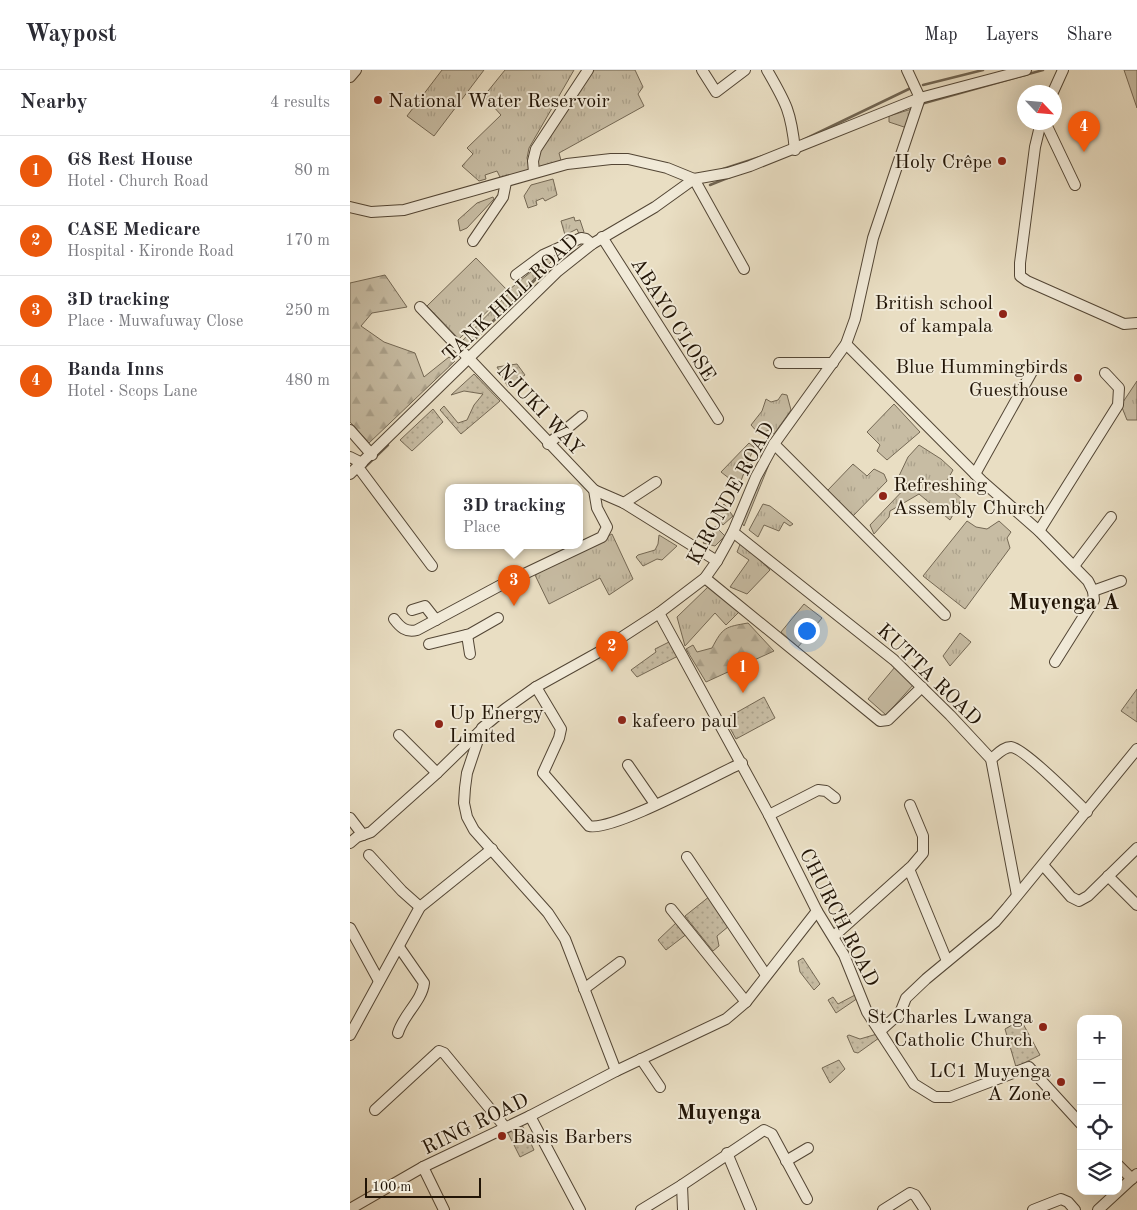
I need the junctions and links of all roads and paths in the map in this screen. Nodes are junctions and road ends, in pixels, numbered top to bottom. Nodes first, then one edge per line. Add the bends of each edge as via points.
1 (356, 70) edge
2 (588, 70) edge
3 (702, 70) edge
4 (745, 70) edge
5 (767, 70) edge
6 (907, 70) edge
7 (1026, 70) edge
8 (1063, 70) edge
9 (350, 77) edge
10 (1057, 85) edge
11 (920, 98) junction
12 (1041, 130) edge
13 (1047, 130) edge
14 (795, 150) junction
15 (534, 172) junction
16 (694, 179) junction
17 (506, 182) junction
18 (1075, 185) dead end
19 (350, 207) edge
20 (602, 237) junction
21 (473, 241) dead end
22 (592, 244) junction
23 (744, 269) dead end
24 (516, 275) dead end
25 (420, 307) dead end
26 (1135, 323) edge
27 (846, 344) junction
28 (469, 358) junction
29 (834, 362) junction
30 (779, 363) dead end
31 (1034, 368) dead end
32 (1105, 373) dead end
33 (582, 416) dead end
34 (718, 419) dead end
35 (350, 430) edge
36 (548, 444) junction
37 (774, 444) junction
38 (372, 455) junction
39 (350, 458) edge
40 (357, 468) edge
41 (975, 474) junction
42 (656, 482) dead end
43 (594, 490) junction
44 (624, 503) junction
45 (1111, 517) dead end
46 (1039, 531) junction
47 (733, 532) junction
48 (583, 546) edge
49 (577, 549) edge
50 (716, 561) junction
51 (432, 566) dead end
52 (1074, 566) junction
53 (705, 578) junction
54 (1122, 581) dead end
55 (1093, 591) junction
56 (412, 610) dead end
57 (659, 612) junction
58 (945, 615) dead end
59 (498, 618) dead end
60 (394, 619) dead end
61 (436, 620) junction
62 (467, 635) junction
63 (429, 644) dead end
64 (470, 654) dead end
65 (1055, 662) dead end
66 (536, 687) junction
67 (922, 687) junction
68 (482, 728) junction
69 (399, 735) dead end
70 (1137, 749) edge
71 (991, 759) junction
72 (742, 763) junction
73 (628, 765) dead end
74 (438, 773) junction
75 (835, 798) dead end
76 (655, 804) junction
77 (910, 805) dead end
78 (1087, 812) junction
79 (769, 815) junction
80 (350, 818) edge
81 (363, 835) junction
82 (350, 843) edge
83 (1137, 848) edge
84 (492, 850) junction
85 (369, 855) dead end
86 (687, 857) dead end
87 (1043, 865) junction
88 (909, 869) junction
89 (1108, 876) junction
90 (1017, 895) junction
91 (1137, 905) edge
92 (420, 907) junction
93 (671, 909) dead end
94 (817, 911) junction
95 (350, 928) edge
96 (834, 936) junction
97 (398, 948) junction
98 (947, 961) junction
99 (620, 962) dead end
100 (766, 975) junction
101 (379, 981) junction
102 (584, 989) junction
103 (746, 1002) junction
104 (880, 1031) junction
105 (398, 1033) dead end
106 (350, 1035) edge
107 (641, 1059) junction
108 (616, 1070) junction
109 (660, 1087) dead end
110 (375, 1110) dead end
111 (530, 1116) junction
112 (1077, 1120) edge
113 (505, 1127) junction
114 (808, 1148) dead end
115 (726, 1153) junction
116 (786, 1161) junction
117 (423, 1167) junction
118 (1122, 1167) edge
119 (1134, 1176) edge
120 (682, 1185) junction
121 (807, 1198) dead end
122 (350, 1209) edge
123 (444, 1210) edge
124 (580, 1210) edge
125 (640, 1210) edge
126 (683, 1210) edge
127 (751, 1210) edge
128 (883, 1210) edge
129 (925, 1210) edge
130 (1033, 1210) edge
131 (1075, 1210) edge
132 (1098, 1210) edge

1 - 9 street
2 - 15 street via 536,149
3 - 4 street via 716,92
5 - 14 street via 787,103
6 - 11 street
7 - 11 street, TANK HILL ROAD
8 - 10 street
11 - 14 street, TANK HILL ROAD
11 - 27 street, KIRONDE ROAD via 873,238
12 - 26 street via 1032,172 1020,276 1124,324
13 - 18 street
14 - 16 street, TANK HILL ROAD via 728,173
15 - 16 street via 575,162 621,159 667,168
15 - 17 street
16 - 20 street, TANK HILL ROAD via 655,208
16 - 23 street
17 - 19 street via 404,210 371,212
17 - 21 street via 503,197
20 - 22 street, TANK HILL ROAD
20 - 34 street, ABAYO CLOSE
22 - 24 street via 581,238 543,255
22 - 28 street, TANK HILL ROAD via 558,271
25 - 28 street, NJUKI WAY
27 - 29 street, KIRONDE ROAD
27 - 41 street
28 - 36 street, NJUKI WAY
28 - 38 street, TANK HILL ROAD
29 - 30 street
29 - 37 street, KIRONDE ROAD
31 - 41 street
32 - 46 street via 1119,388 1118,405
33 - 36 street
35 - 38 street
36 - 43 street, NJUKI WAY
37 - 47 street, KIRONDE ROAD
37 - 58 street
38 - 40 street, TANK HILL ROAD
39 - 40 street
40 - 51 street
41 - 46 street
42 - 44 street
43 - 44 street
43 - 48 street, NJUKI WAY via 606,530 602,537
44 - 50 street
45 - 52 street
46 - 52 street
47 - 50 street, KIRONDE ROAD
47 - 67 street, KUTTA ROAD via 868,638
49 - 61 street, NJUKI WAY
50 - 53 street, KIRONDE ROAD
52 - 55 street
53 - 57 street, KIRONDE ROAD
53 - 67 street via 880,721 888,720
54 - 55 street
55 - 65 street via 1091,605
56 - 61 street via 424,606
57 - 66 street, KIRONDE ROAD via 599,652
57 - 72 street, CHURCH ROAD
59 - 62 street
60 - 61 street via 410,632
62 - 63 street
62 - 64 street
66 - 68 street, KIRONDE ROAD
66 - 76 street via 561,729 543,772 587,824 597,827 632,816
67 - 71 street, KUTTA ROAD
68 - 74 street, KIRONDE ROAD
68 - 84 street via 468,773 464,803 474,830
69 - 74 street
70 - 78 street
71 - 78 street via 1006,748 1016,749
71 - 90 street
72 - 76 street
72 - 79 street, CHURCH ROAD
73 - 76 street
74 - 81 street, KIRONDE ROAD via 371,832
75 - 79 street via 818,790
77 - 88 street via 924,845 918,860
78 - 87 street
79 - 94 street, CHURCH ROAD
80 - 81 street
81 - 82 street, KIRONDE ROAD
83 - 89 street
84 - 92 street
84 - 102 street via 565,939
85 - 92 street
86 - 100 street
87 - 89 street via 1079,901
87 - 90 street
88 - 96 street
88 - 98 street
89 - 91 street
90 - 98 street via 995,922
92 - 97 street
93 - 103 street
94 - 96 street, CHURCH ROAD
94 - 100 street, RING ROAD
95 - 101 street
96 - 104 street, CHURCH ROAD via 867,1012
97 - 101 street
97 - 105 street via 424,983
98 - 104 street via 906,998 900,1014
99 - 102 street
100 - 103 street, RING ROAD
101 - 106 street
102 - 108 street
103 - 107 street, RING ROAD via 726,1019
104 - 112 street, CHURCH ROAD via 914,1084 935,1096 956,1096 1029,1067
107 - 108 street, RING ROAD
107 - 109 street
108 - 111 street, RING ROAD
110 - 113 street via 439,1051 444,1052
111 - 113 street, RING ROAD
111 - 124 street
113 - 117 street, RING ROAD
114 - 116 street
115 - 116 street via 764,1130 772,1134
115 - 120 street
115 - 127 street
116 - 121 street
117 - 122 street, RING ROAD
117 - 123 street
118 - 119 street
119 - 132 street
120 - 125 street
120 - 126 street
128 - 129 street via 910,1193
130 - 131 street via 1061,1199

